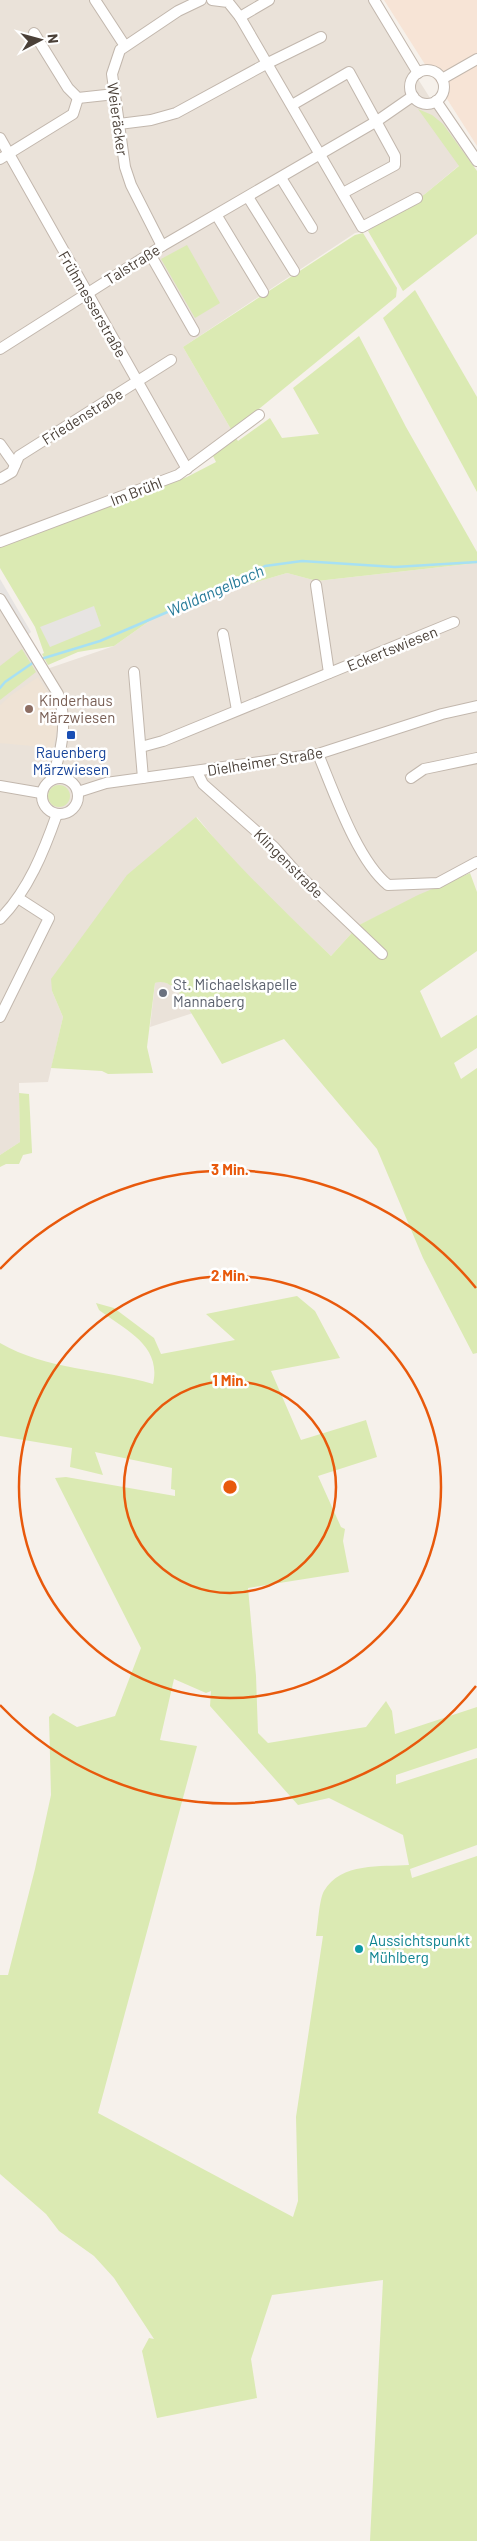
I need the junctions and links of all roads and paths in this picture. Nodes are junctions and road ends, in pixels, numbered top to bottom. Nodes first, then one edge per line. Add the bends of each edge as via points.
1 (95, 0) edge
2 (201, 0) edge
3 (212, 0) edge
4 (269, 0) edge
5 (374, 0) edge
6 (189, 3) edge
7 (240, 17) junction
8 (34, 32) dead end
9 (321, 37) dead end
10 (125, 46) junction
11 (477, 59) edge
12 (266, 64) junction
13 (418, 73) junction
14 (442, 79) junction
15 (115, 94) junction
16 (413, 96) junction
17 (78, 98) junction
18 (436, 101) junction
19 (292, 105) junction
20 (377, 121) junction
21 (119, 124) junction
22 (0, 138) edge
23 (320, 153) junction
24 (4, 157) edge
25 (477, 162) edge
26 (281, 178) junction
27 (343, 193) junction
28 (248, 197) junction
29 (418, 198) dead end
30 (217, 216) junction
31 (312, 228) dead end
32 (162, 246) junction
33 (150, 254) junction
34 (294, 272) dead end
35 (263, 292) dead end
36 (86, 293) junction
37 (194, 331) dead end
38 (0, 349) edge
39 (171, 360) dead end
40 (137, 381) junction
41 (259, 415) dead end
42 (0, 444) edge
43 (15, 465) junction
44 (187, 469) junction
45 (0, 479) edge
46 (0, 542) edge
47 (316, 585) dead end
48 (0, 599) edge
49 (454, 622) dead end
50 (223, 634) dead end
51 (134, 672) dead end
52 (329, 673) junction
53 (477, 706) edge
54 (237, 710) junction
55 (141, 747) junction
56 (318, 754) junction
57 (477, 758) edge
58 (57, 765) junction
59 (197, 772) junction
60 (64, 778) junction
61 (144, 778) junction
62 (411, 778) dead end
63 (51, 779) junction
64 (0, 786) edge
65 (78, 792) junction
66 (41, 793) junction
67 (57, 814) junction
68 (477, 862) edge
69 (22, 901) junction
70 (0, 919) edge
71 (382, 954) dead end
72 (0, 1016) edge

1 - 10 street
2 - 6 street
3 - 7 street via 228,2
4 - 7 street
5 - 13 street
6 - 10 street
7 - 12 street
8 - 17 street via 68,88
9 - 12 street
10 - 15 street, Weieräcker via 120,50 114,68
11 - 14 street
12 - 19 street
12 - 21 street via 176,113
13 - 14 street via 429,70
13 - 16 street via 412,81
14 - 18 street via 442,94
15 - 17 street
15 - 21 street, Weieräcker
16 - 18 street via 421,103
16 - 20 street, Talstraße
17 - 24 street via 73,114
18 - 25 street
19 - 20 street via 349,72
19 - 23 street
20 - 23 street, Talstraße
20 - 27 street via 395,156 395,165
21 - 32 street, Weieräcker via 125,168
22 - 24 street, Frühmesserstraße
23 - 26 street, Talstraße
23 - 27 street
24 - 36 street, Frühmesserstraße
26 - 28 street, Talstraße
26 - 31 street
27 - 29 street via 362,227
28 - 30 street, Talstraße
28 - 34 street
30 - 32 street, Talstraße
30 - 35 street
32 - 33 street, Talstraße
33 - 36 street, Talstraße
33 - 37 street
36 - 38 street, Talstraße
36 - 40 street, Frühmesserstraße
39 - 40 street, Friedenstraße
40 - 43 street, Friedenstraße via 19,456
40 - 44 street, Frühmesserstraße
41 - 44 street, Im Brühl
42 - 43 street
43 - 45 street, Friedenstraße via 12,472
44 - 46 street, Im Brühl
47 - 52 street, Eckertswiesen
48 - 58 street via 62,704 64,722
49 - 52 street, Eckertswiesen
50 - 54 street
51 - 55 street
52 - 54 street, Eckertswiesen
53 - 56 street, Dielheimer Straße
54 - 55 street, Eckertswiesen
55 - 61 street
56 - 59 street, Dielheimer Straße
56 - 68 street via 349,827 376,875 388,885 438,883
57 - 62 street via 424,769
58 - 60 street
58 - 63 street
59 - 61 street, Dielheimer Straße
59 - 71 street, Klingenstraße via 204,784 274,847
60 - 63 street
60 - 65 street via 73,783
61 - 65 street, Dielheimer Straße via 106,783
63 - 66 street
64 - 66 street
65 - 67 street via 75,806 64,814
66 - 67 street via 42,802 48,810
67 - 69 street
69 - 70 street
69 - 72 street via 49,918

